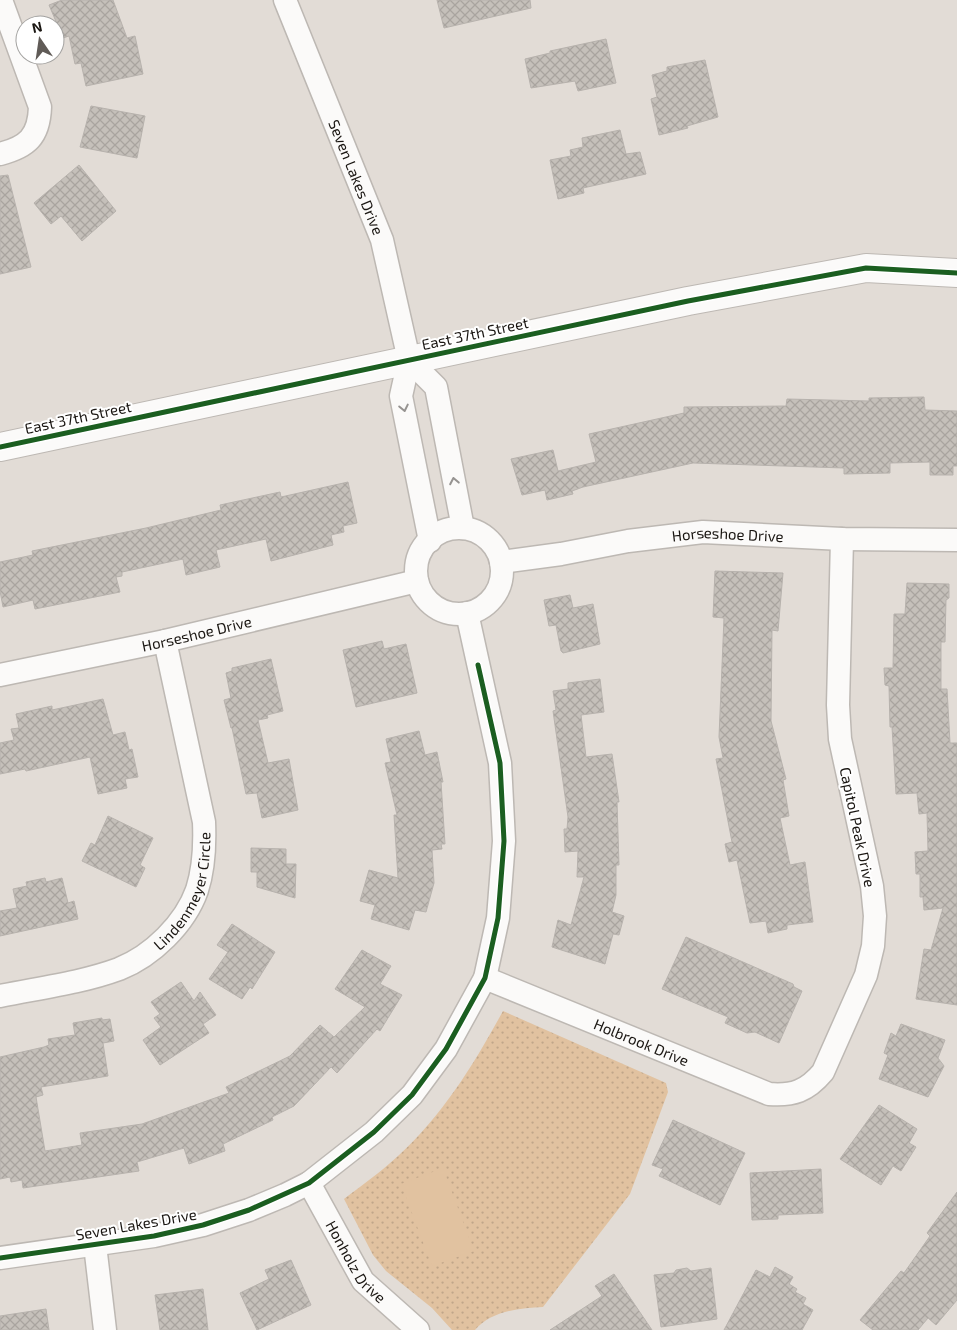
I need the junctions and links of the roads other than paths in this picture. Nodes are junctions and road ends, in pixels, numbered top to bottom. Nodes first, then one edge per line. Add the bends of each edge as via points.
1 (1, 0) edge
2 (285, 0) edge
3 (0, 154) edge
4 (957, 273) edge
5 (409, 360) junction
6 (0, 447) edge
7 (463, 528) junction
8 (842, 539) junction
9 (957, 540) edge
10 (430, 541) junction
11 (501, 562) junction
12 (417, 581) junction
13 (467, 614) junction
14 (165, 641) junction
15 (0, 675) edge
16 (485, 978) junction
17 (0, 996) edge
18 (799, 1093) joint
19 (310, 1183) junction
20 (95, 1245) junction
21 (0, 1258) edge
22 (105, 1330) edge
23 (418, 1330) edge

1 - 3 street via 38,98 40,122 36,133 19,149
2 - 5 street, Seven Lakes Drive via 382,240
4 - 5 main road, East 37th Street via 866,268 688,301
5 - 6 main road, East 37th Street
7 -> 5 street via 436,387
5 -> 10 street, Seven Lakes Drive via 401,396
7 - 10 street via 437,534
7 - 11 street via 487,539
8 - 9 street, Horseshoe Drive
8 - 11 street, Horseshoe Drive via 704,532
8 - 18 street, Capitol Peak Drive via 840,739 872,886 873,946 866,975 823,1072 813,1085
10 - 12 street via 419,554
11 - 13 street via 502,575 494,594 480,608
12 - 13 street via 430,603 454,614
12 - 14 street, Horseshoe Drive
13 - 16 street, Seven Lakes Drive via 500,764 503,806 504,841 498,918
14 - 15 street, Horseshoe Drive
14 - 17 street, Lindenmeyer Circle via 204,822 205,847 196,891 172,929 148,954 119,969
16 - 18 street, Holbrook Drive via 769,1094 786,1096
16 - 19 street, Seven Lakes Drive via 446,1049 412,1095 374,1132
19 - 20 street, Seven Lakes Drive via 249,1210 203,1225
19 - 23 street, Honholz Drive via 362,1281
20 - 21 street, Seven Lakes Drive
20 - 22 street

